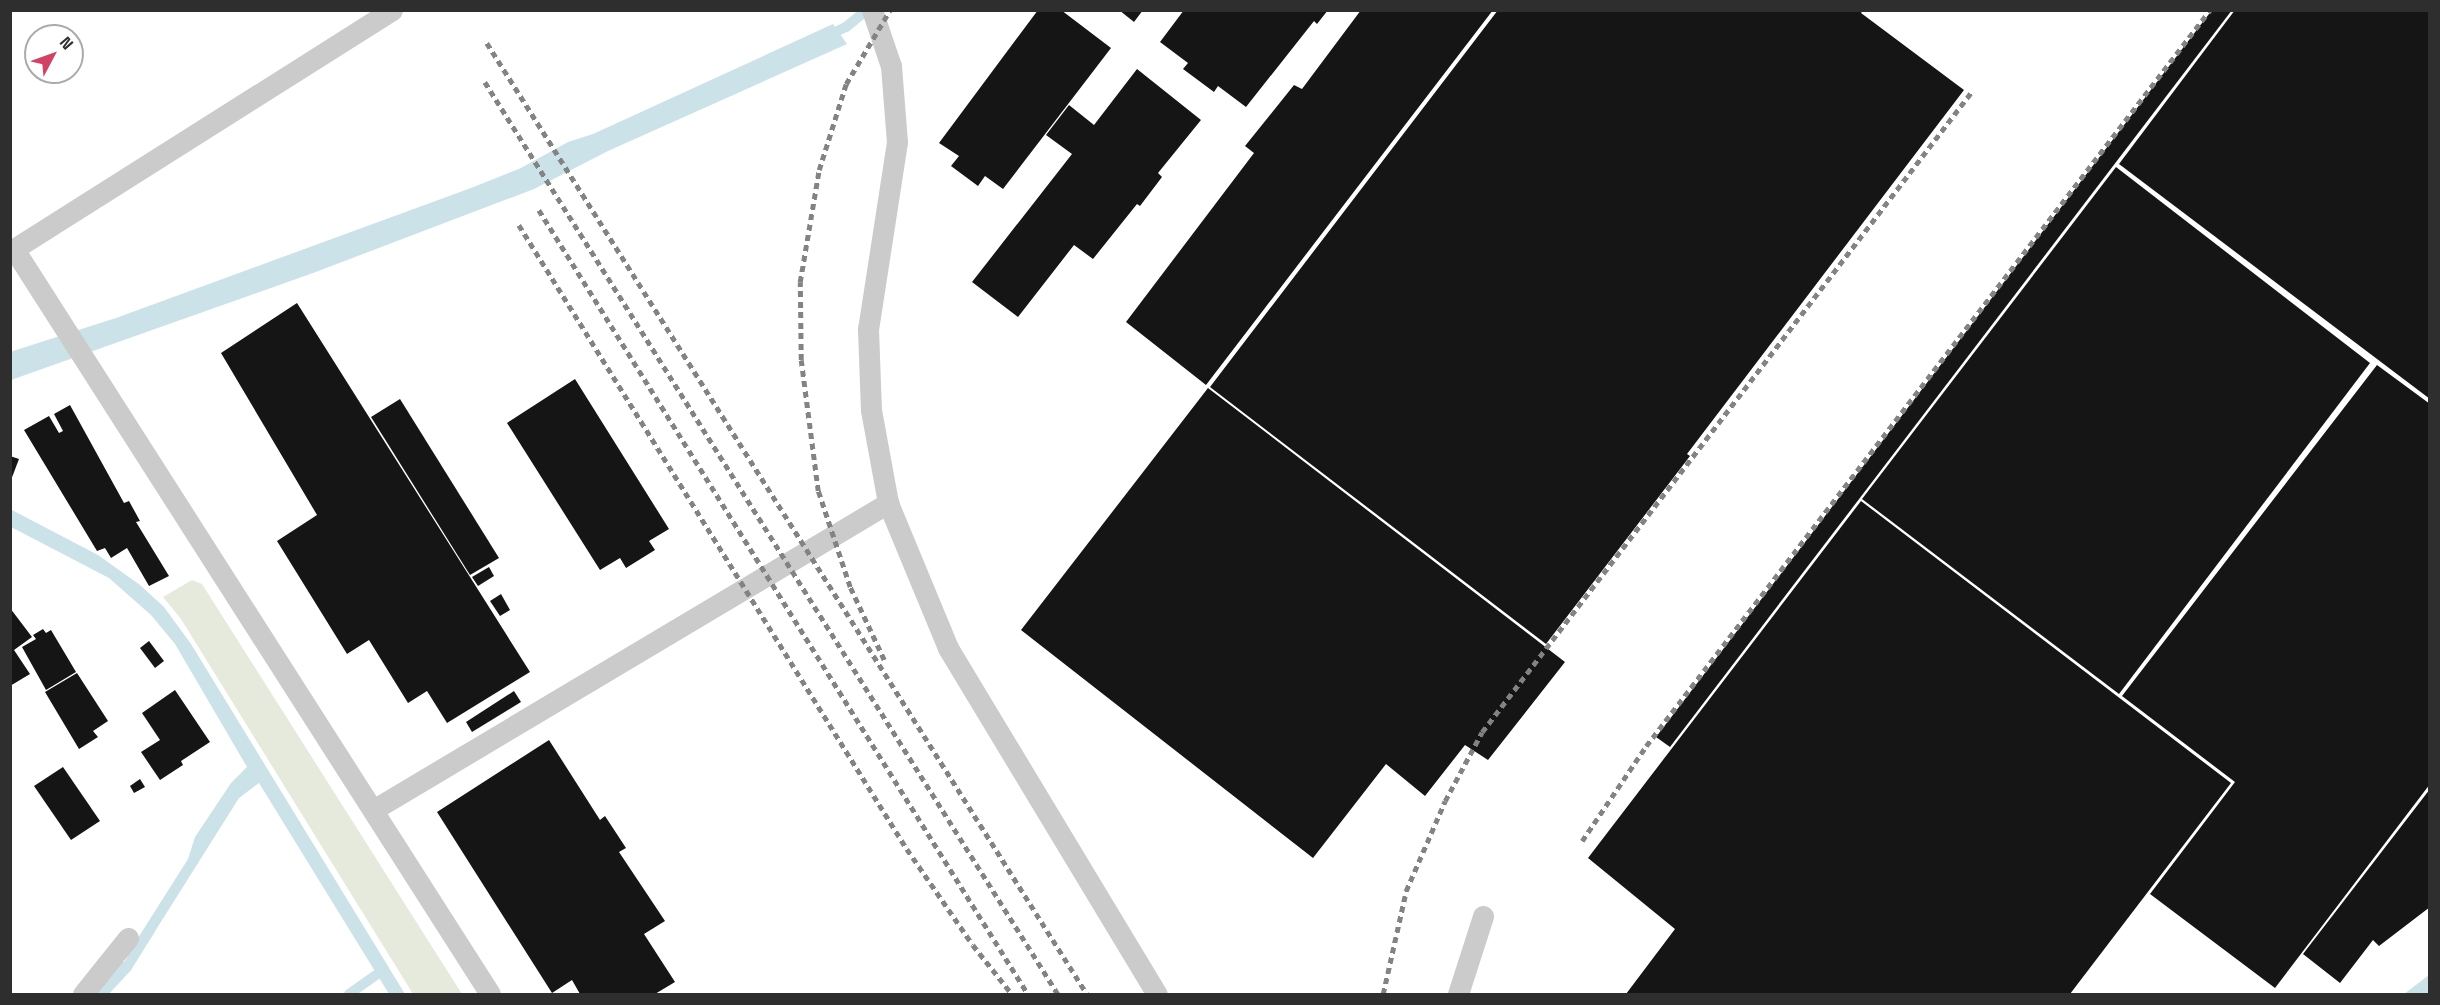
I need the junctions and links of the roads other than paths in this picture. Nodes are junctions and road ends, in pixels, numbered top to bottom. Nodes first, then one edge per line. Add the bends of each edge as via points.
1 (392, 10) edge
2 (872, 10) edge
3 (888, 503) junction
4 (373, 810) junction
5 (1483, 916) dead end
6 (128, 938) dead end
7 (83, 994) edge
8 (490, 994) edge
9 (1157, 994) edge
10 (1458, 994) edge

1 - 4 lane via 14,249
2 - 3 lane via 891,66 897,142 868,329 872,410
3 - 4 lane
3 - 9 lane via 948,648
4 - 8 lane
5 - 10 lane
6 - 7 lane

